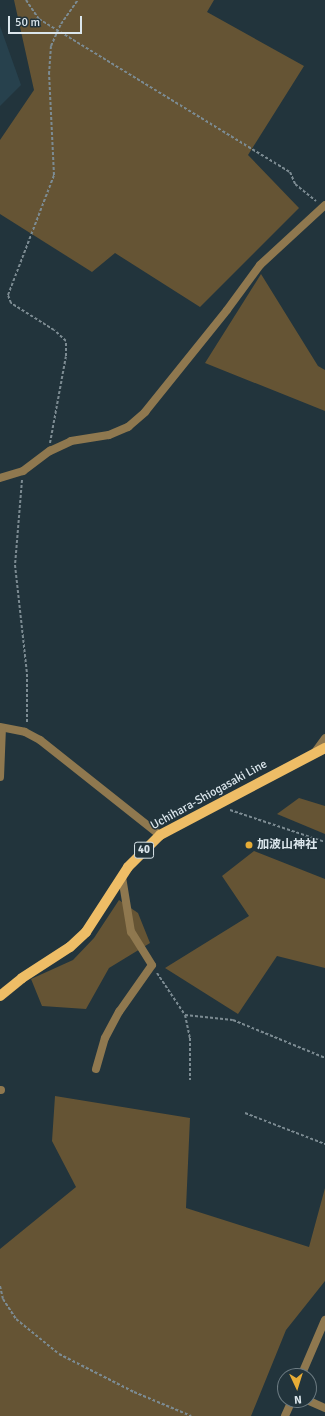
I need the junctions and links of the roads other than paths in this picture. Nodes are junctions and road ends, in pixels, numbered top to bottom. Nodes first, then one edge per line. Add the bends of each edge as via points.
1 (324, 206) edge
2 (0, 478) edge
3 (1, 727) edge
4 (325, 738) edge
5 (325, 748) edge
6 (315, 752) junction
7 (0, 777) edge
8 (160, 835) junction
9 (122, 876) junction
10 (0, 996) edge
11 (96, 1069) dead end
12 (325, 1320) edge
13 (322, 1333) edge
14 (305, 1368) edge

1 - 2 street via 260,265 144,412 128,427 109,435 71,441 50,450 24,471
3 - 7 street
3 - 8 street via 24,732 40,740
4 - 6 street
5 - 6 main road, Uchihara-Shiogasaki Line / 40
6 - 8 main road, Uchihara-Shiogasaki Line / 40
8 - 9 main road, Uchihara-Shiogasaki Line / 40 via 136,856
9 - 10 main road, Uchihara-Shiogasaki Line / 40 via 86,932 70,947 22,978
9 - 11 street via 131,932 152,965 119,1012 106,1038
12 - 13 street
13 - 14 street

